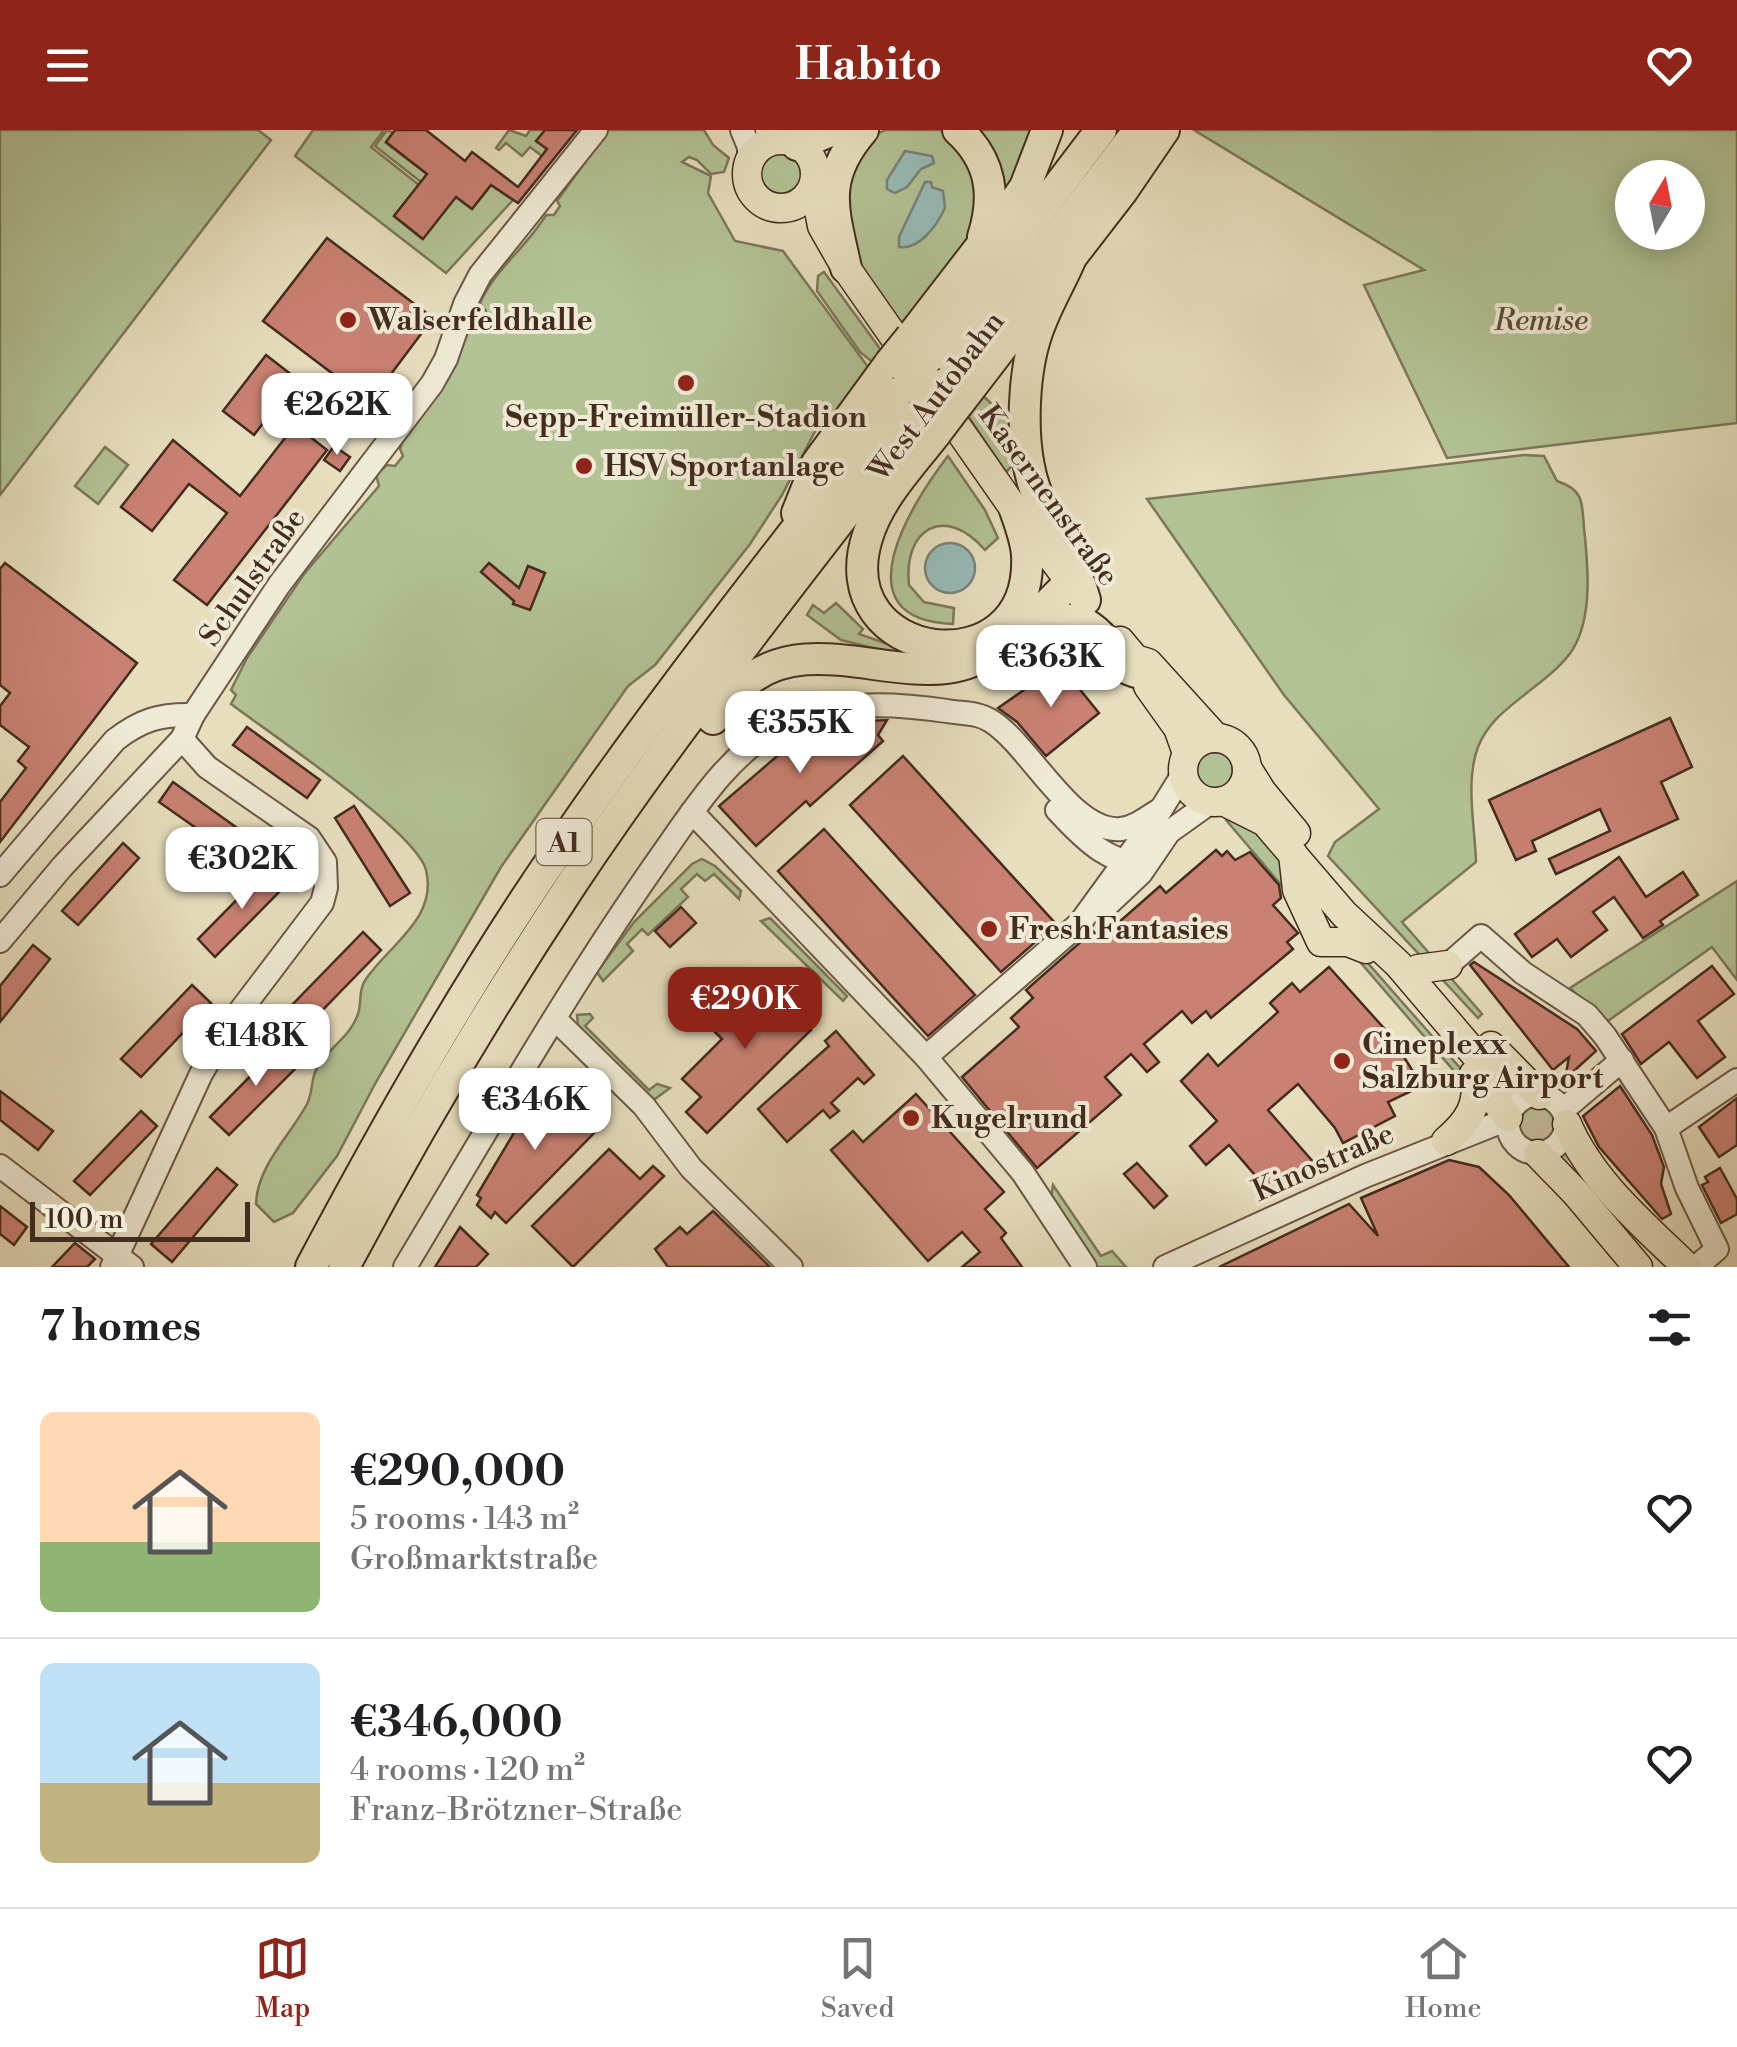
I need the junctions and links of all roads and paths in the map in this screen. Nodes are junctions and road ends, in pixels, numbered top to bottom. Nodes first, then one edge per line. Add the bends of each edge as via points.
1 (596, 130) edge
2 (742, 130) edge
3 (832, 130) edge
4 (863, 130) edge
5 (958, 130) edge
6 (1047, 130) edge
7 (1100, 130) edge
8 (1138, 130) edge
9 (1164, 130) edge
10 (784, 139) edge
11 (750, 161) junction
12 (814, 178) junction
13 (781, 208) junction
14 (981, 245) junction
15 (1070, 260) junction
16 (846, 268) junction
17 (919, 348) junction
18 (951, 394) junction
19 (914, 399) junction
20 (1015, 510) junction
21 (1078, 591) junction
22 (1015, 635) junction
23 (1135, 665) junction
24 (958, 713) junction
25 (193, 715) junction
26 (1216, 738) junction
27 (182, 739) junction
28 (666, 752) junction
29 (1185, 764) junction
30 (1247, 768) junction
31 (1217, 801) junction
32 (1161, 809) junction
33 (692, 812) junction
34 (1293, 854) junction
35 (1153, 855) junction
36 (1125, 862) junction
37 (0, 875) edge
38 (1351, 909) junction
39 (1080, 923) junction
40 (0, 942) edge
41 (1366, 949) junction
42 (1425, 972) junction
43 (555, 1019) junction
44 (926, 1057) junction
45 (1622, 1060) junction
46 (1474, 1076) junction
47 (1737, 1080) edge
48 (1502, 1086) tunnel mouth
49 (1556, 1110) junction
50 (1508, 1118) junction
51 (1666, 1128) junction
52 (1446, 1142) junction
53 (1538, 1154) junction
54 (1568, 1162) tunnel mouth
55 (0, 1166) edge
56 (1610, 1210) junction
57 (121, 1263) edge
58 (311, 1267) edge
59 (344, 1267) edge
60 (405, 1267) edge
61 (792, 1267) edge
62 (1085, 1267) edge
63 (1165, 1267) edge
64 (1638, 1267) edge
65 (1655, 1267) edge
66 (1670, 1267) edge
67 (1687, 1267) edge
68 (1696, 1267) edge

1 - 25 street, Schulstraße via 480,274 432,384 279,586
2 - 11 street, Kasernenstraße
3 - 10 highway
4 - 12 highway via 842,142
4 - 16 highway via 837,170 832,191
5 - 14 highway via 989,176 992,208
6 - 14 highway via 1025,186
7 - 17 highway, West Autobahn
8 - 18 highway, West Autobahn
9 - 15 highway
10 - 11 main road via 765,144
10 - 12 main road, Kasernenstraße via 810,156
11 - 13 main road, Kasernenstraße via 753,193
12 - 13 main road via 802,202
12 - 16 main road, Kasernenstraße via 822,226
13 - 16 main road, Kasernenstraße
14 - 17 highway
15 - 18 highway
15 - 21 highway via 1034,347 1026,442 1034,484 1078,573
16 - 20 main road, Kasernenstraße
17 - 19 highway, bridge
18 - 19 highway, bridge
19 - 20 highway via 863,554 867,593 892,630 943,648 992,632 1011,614 1027,553
19 - 28 highway, West Autobahn / A1
19 - 58 highway, A1 via 816,463 783,548 558,850 430,1052
20 - 21 main road, Kasernenstraße
21 - 22 highway
21 - 23 main road, Kasernenstraße
22 - 23 highway via 1059,618 1074,620 1090,626 1128,669
22 - 28 highway via 954,666 814,660 773,668 744,684 701,732
23 - 26 main road, Kasernenstraße via 1148,663
23 - 29 main road, Kasernenstraße via 1178,728
24 - 32 street via 976,714 1009,735 1097,826 1138,824
24 - 33 street via 880,704 814,712 742,754
24 - 36 street via 1082,837
25 - 27 street, Schulstraße
25 - 37 street via 152,717 115,740
26 - 29 main road via 1200,741
26 - 30 main road via 1241,750
27 - 40 street, Schulstraße
27 - 57 street via 208,767 309,838 324,862 326,888 322,903 201,1074
28 - 59 highway, West Autobahn / A1 via 508,982
29 - 31 main road via 1191,791
29 - 32 street
30 - 31 main road via 1241,789
30 - 38 main road
31 - 34 main road via 1265,822
31 - 35 street via 1169,832
32 - 36 street
33 - 43 street
33 - 44 street
34 - 38 main road
34 - 41 main road via 1297,890 1321,942
35 - 36 street
35 - 39 street via 1127,888
36 - 39 street
38 - 41 main road
38 - 42 main road
39 - 44 street
41 - 46 main road
42 - 45 street via 1480,936 1587,1015
42 - 48 main road
42 - 49 main road
43 - 60 street
43 - 61 street
44 - 62 street via 1023,1173
45 - 49 street
45 - 51 street
46 - 50 main road
46 - 52 main road via 1471,1113
47 - 51 street
49 - 50 street via 1523,1099
49 - 53 street via 1558,1144
49 - 67 main road via 1608,1187
50 - 52 street, Kinostraße
50 - 53 street via 1517,1146
51 - 68 street via 1716,1249
52 - 63 street, Kinostraße
53 - 64 main road
54 - 56 main road
55 - 57 street
56 - 65 main road
56 - 66 main road

